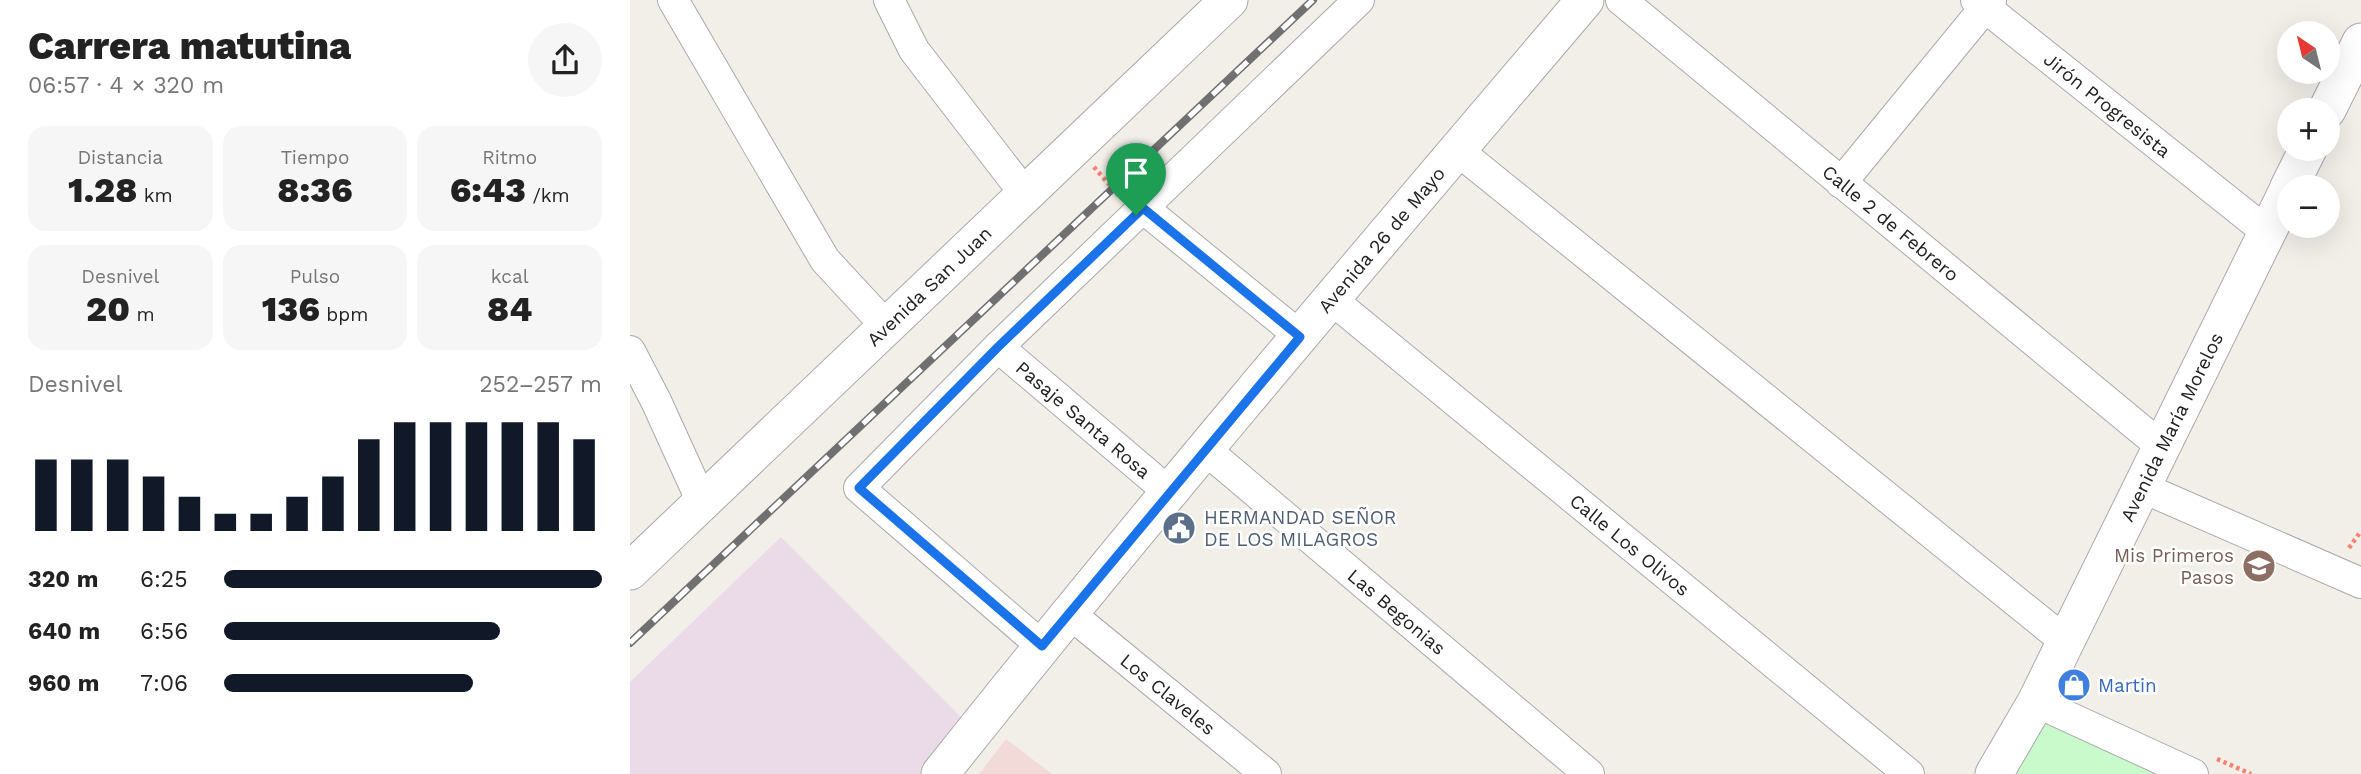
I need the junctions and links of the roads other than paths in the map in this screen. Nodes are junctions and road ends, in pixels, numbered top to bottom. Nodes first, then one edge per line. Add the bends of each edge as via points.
1 (673, 0) edge
2 (889, 0) edge
3 (1229, 0) edge
4 (1359, 0) edge
5 (1585, 0) edge
6 (1621, 0) edge
7 (1984, 3) edge
8 (2361, 42) edge
9 (2333, 98) edge
10 (1457, 150) junction
11 (1841, 183) junction
12 (1026, 194) junction
13 (1140, 211) junction
14 (2277, 212) edge
15 (2267, 232) junction
16 (1341, 307) junction
17 (887, 327) junction
18 (1300, 337) junction
19 (998, 347) junction
20 (630, 351) edge
21 (2161, 446) junction
22 (1206, 450) junction
23 (2141, 487) junction
24 (1170, 493) junction
25 (702, 502) junction
26 (630, 571) edge
27 (2360, 580) edge
28 (1069, 613) junction
29 (2065, 641) junction
30 (1042, 646) junction
31 (2036, 702) junction
32 (940, 774) edge
33 (1266, 774) edge
34 (1589, 774) edge
35 (1909, 774) edge
36 (1994, 774) edge
37 (2193, 774) edge

1 - 17 street via 825,260
2 - 12 street via 914,50
3 - 12 street, Avenida San Juan
4 - 13 street
5 - 10 street, Avenida 26 de Mayo
6 - 11 street, Calle 2 de Febrero
7 - 11 street
7 - 15 street, Jirón Progresista
8 - 9 street
10 - 16 street, Avenida 26 de Mayo
10 - 29 street
11 - 21 street, Calle 2 de Febrero
12 - 17 street, Avenida San Juan
13 - 18 street
13 - 19 street
14 - 15 street, Avenida María Morelos
15 - 21 street, Avenida María Morelos
16 - 18 street, Avenida 26 de Mayo
16 - 35 street, Calle Los Olivos
17 - 25 street, Avenida San Juan
18 - 22 street, Avenida 26 de Mayo
19 - 24 street, Pasaje Santa Rosa
19 - 30 street via 859,488
20 - 25 street
21 - 23 street, Avenida María Morelos
22 - 24 street, Avenida 26 de Mayo
22 - 34 street, Las Begonias
23 - 27 street
23 - 29 street, Avenida María Morelos
24 - 28 street, Avenida 26 de Mayo
25 - 26 street, Avenida San Juan
28 - 30 street, Avenida 26 de Mayo
28 - 33 street, Los Claveles
29 - 31 street, Avenida María Morelos
30 - 32 street, Avenida 26 de Mayo
31 - 36 street, Avenida María Morelos
31 - 37 street

